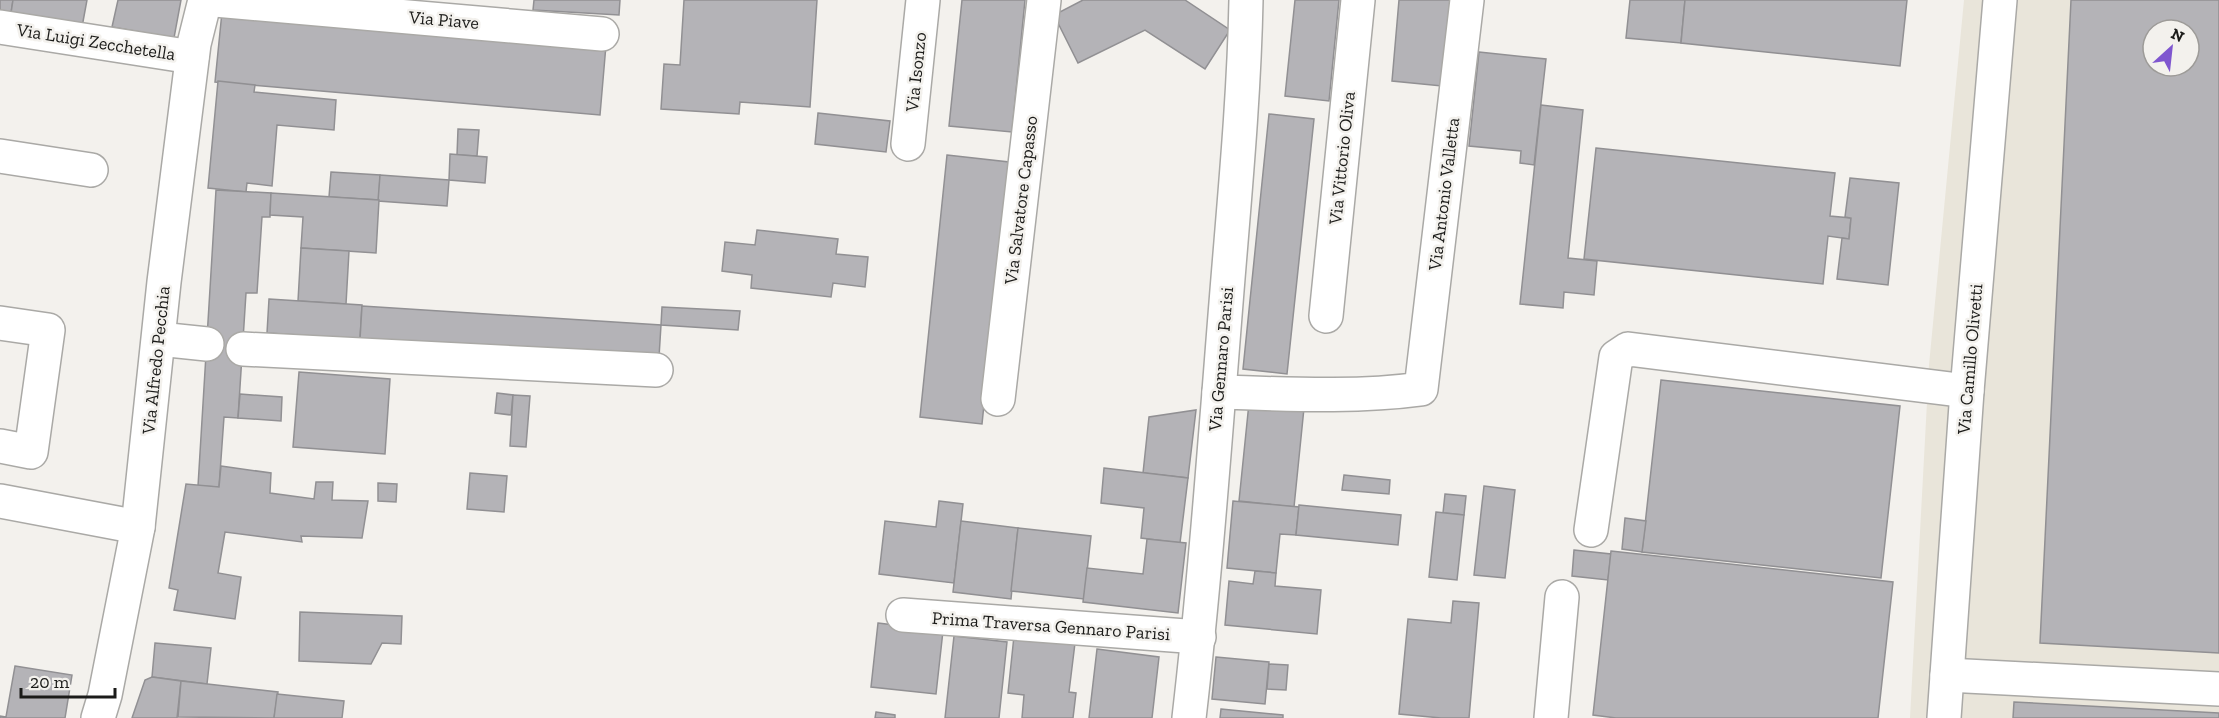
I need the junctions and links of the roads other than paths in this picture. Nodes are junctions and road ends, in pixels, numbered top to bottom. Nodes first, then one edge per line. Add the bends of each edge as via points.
1 (205, 0) edge
2 (214, 0) edge
3 (923, 0) edge
4 (1044, 0) edge
5 (1246, 0) edge
6 (1358, 0) edge
7 (1467, 0) edge
8 (2000, 0) edge
9 (0, 27) edge
10 (602, 34) dead end
11 (192, 57) junction
12 (909, 144) dead end
13 (0, 156) edge
14 (91, 170) dead end
15 (1326, 316) dead end
16 (0, 323) edge
17 (159, 339) junction
18 (207, 344) dead end
19 (243, 349) dead end
20 (656, 370) dead end
21 (1966, 391) junction
22 (1219, 392) junction
23 (998, 399) dead end
24 (0, 447) edge
25 (0, 501) edge
26 (138, 526) junction
27 (1591, 530) dead end
28 (1562, 597) dead end
29 (903, 615) dead end
30 (1199, 637) junction
31 (1947, 675) junction
32 (2219, 689) edge
33 (98, 718) edge
34 (1189, 718) edge
35 (1551, 718) edge
36 (1944, 718) edge

1 - 11 street, Via Alfredo Pecchia
2 - 10 street, Via Piave
3 - 12 street, Via Isonzo
4 - 23 street, Via Salvatore Capasso
5 - 22 street, Via Gennaro Parisi
6 - 15 street, Via Vittorio Oliva
7 - 22 street, Via Antonio Valletta via 1421,389 1315,395
8 - 21 street, Via Camillo Olivetti
9 - 11 street, Via Luigi Zecchetella
11 - 17 street, Via Alfredo Pecchia via 166,201
13 - 14 street
16 - 24 street via 48,330 31,452
17 - 18 street
17 - 26 street, Via Alfredo Pecchia
19 - 20 street
21 - 27 street via 1628,349 1616,357
21 - 31 street, Via Camillo Olivetti
22 - 30 street, Via Gennaro Parisi
25 - 26 street
26 - 33 street, Via Alfredo Pecchia
28 - 35 street
29 - 30 street, Prima Traversa Gennaro Parisi
30 - 34 street, Via Gennaro Parisi
31 - 32 street
31 - 36 street, Via Camillo Olivetti

